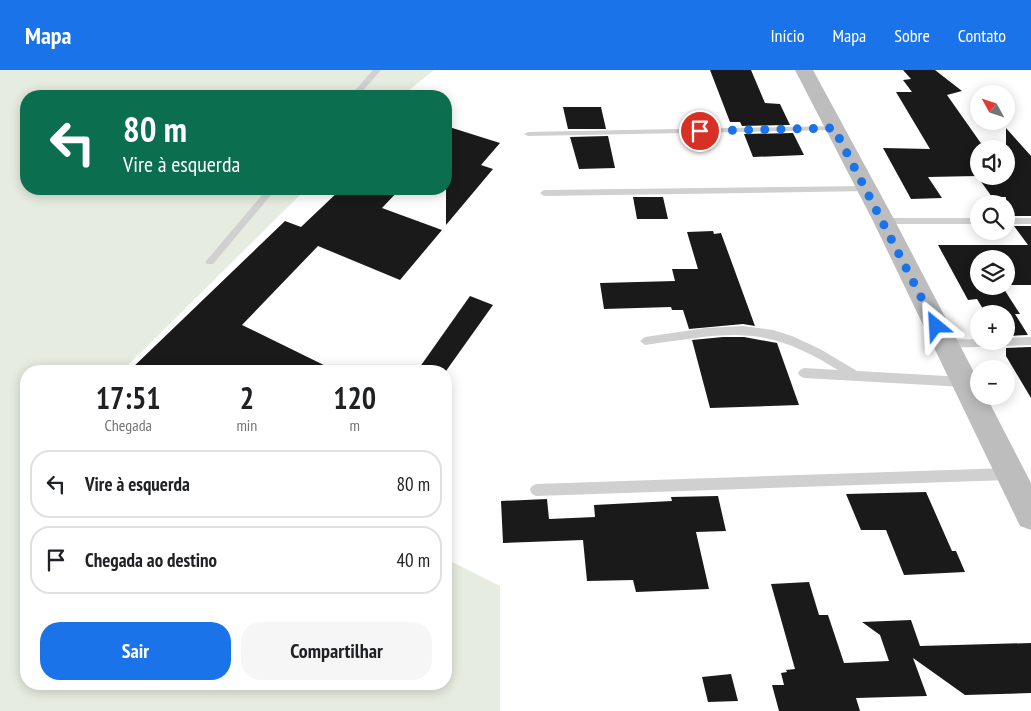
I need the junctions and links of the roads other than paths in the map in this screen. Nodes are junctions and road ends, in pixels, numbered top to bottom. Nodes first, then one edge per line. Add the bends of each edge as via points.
1 (377, 70) edge
2 (804, 70) edge
3 (359, 90) edge
4 (834, 128) junction
5 (528, 134) dead end
6 (867, 190) junction
7 (544, 193) dead end
8 (267, 195) edge
9 (884, 221) junction
10 (970, 221) edge
11 (1015, 221) edge
12 (1031, 221) edge
13 (210, 262) dead end
14 (645, 341) dead end
15 (1031, 341) edge
16 (945, 344) junction
17 (804, 373) dead end
18 (855, 376) junction
19 (964, 382) junction
20 (1010, 474) junction
21 (536, 490) dead end
22 (1031, 515) edge

1 - 3 lane
2 - 4 street
4 - 5 lane
4 - 6 street
6 - 7 lane
6 - 9 street
8 - 13 lane
9 - 10 lane
9 - 16 street
11 - 12 lane
14 - 18 lane via 716,331 744,330 770,334 802,344
15 - 16 lane
16 - 19 street
17 - 18 lane
18 - 19 lane
19 - 20 street
20 - 21 lane
20 - 22 street

